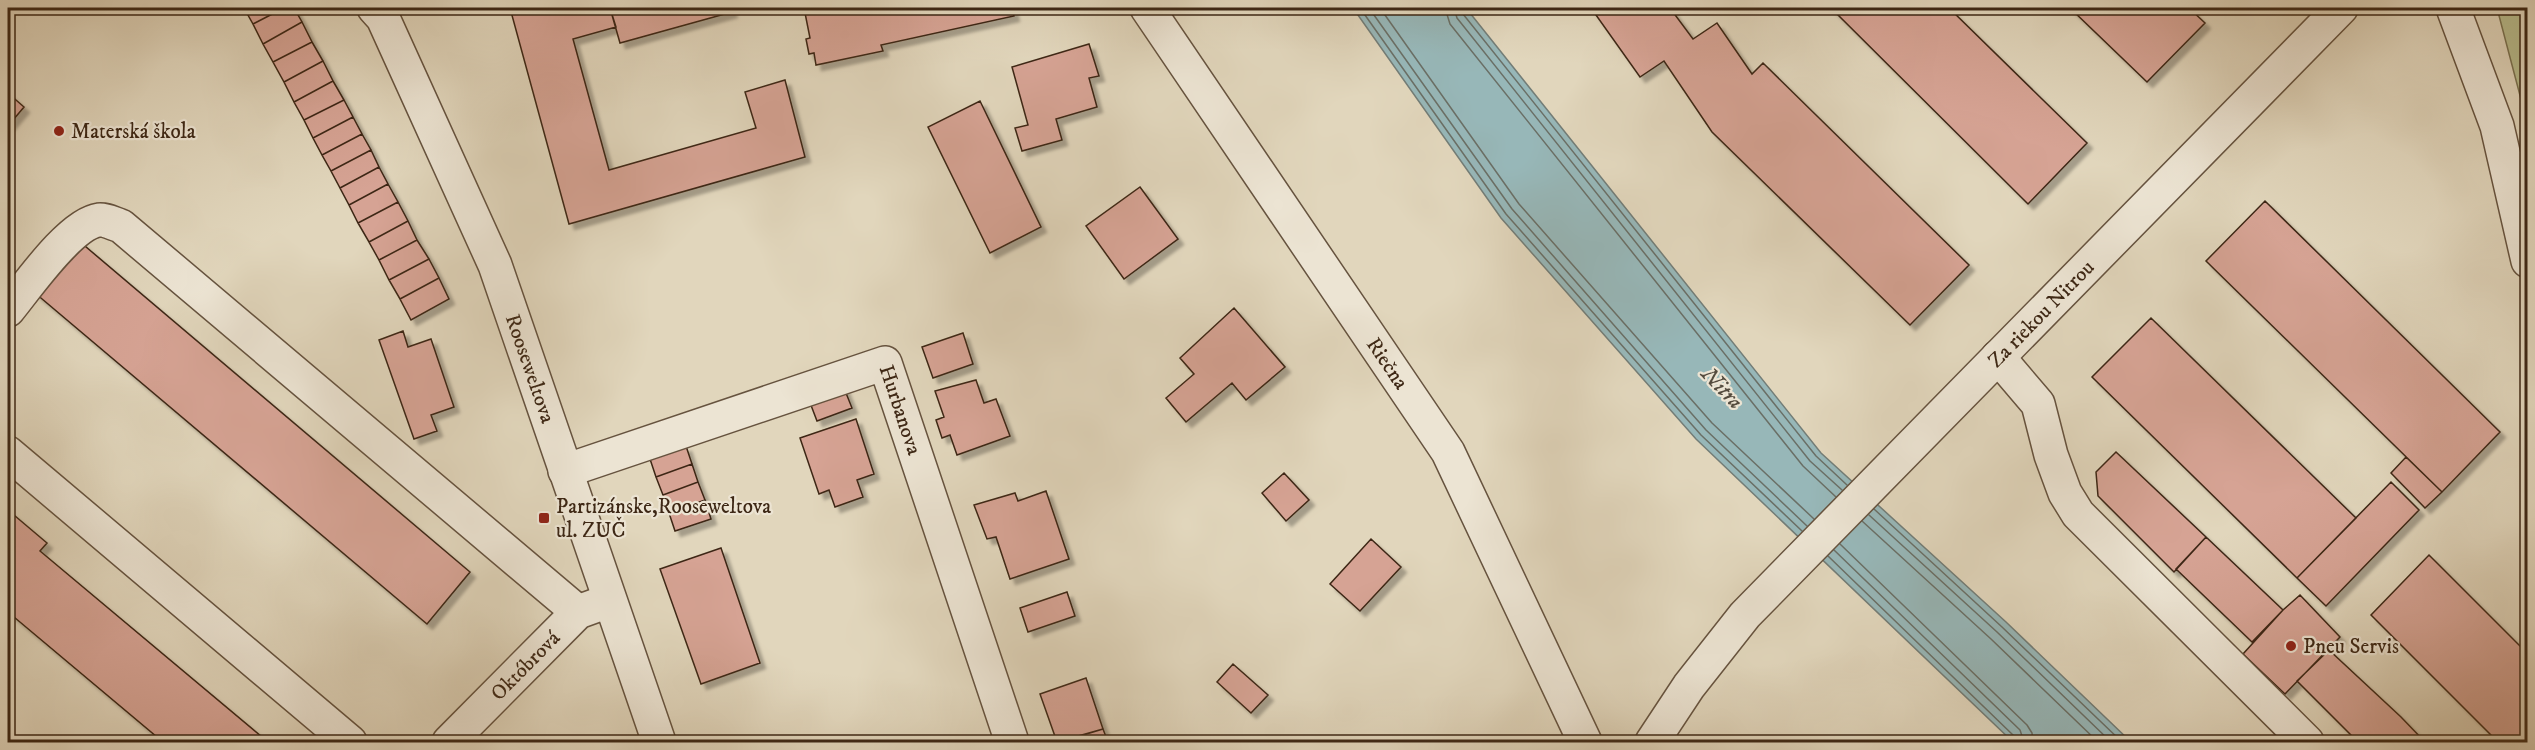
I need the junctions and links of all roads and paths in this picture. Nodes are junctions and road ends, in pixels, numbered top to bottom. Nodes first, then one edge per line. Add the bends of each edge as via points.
1 (374, 8) edge
2 (1147, 8) edge
3 (2342, 8) edge
4 (2453, 8) edge
5 (2528, 261) edge
6 (8, 310) edge
7 (1998, 357) junction
8 (8, 453) edge
9 (565, 471) junction
10 (610, 600) junction
11 (578, 612) junction
12 (350, 742) edge
13 (449, 742) edge
14 (659, 742) edge
15 (1012, 742) edge
16 (1585, 742) edge
17 (1652, 742) edge
18 (2307, 742) edge

1 - 9 street, Rooseweltova via 495,266
2 - 16 street, Riečna via 1448,452
3 - 7 street, Za riekou Nitrou
4 - 5 street via 2497,126
6 - 11 street via 66,239 83,225 100,220 121,226
7 - 17 street, Za riekou Nitrou via 1743,617 1689,686
7 - 18 street via 2038,404 2051,455 2065,493 2078,514
8 - 12 street
9 - 10 street, Rooseweltova
9 - 15 street, Hurbanova via 885,363
10 - 11 street, Októbrová
10 - 14 street, Rooseweltova
11 - 13 street, Októbrová

